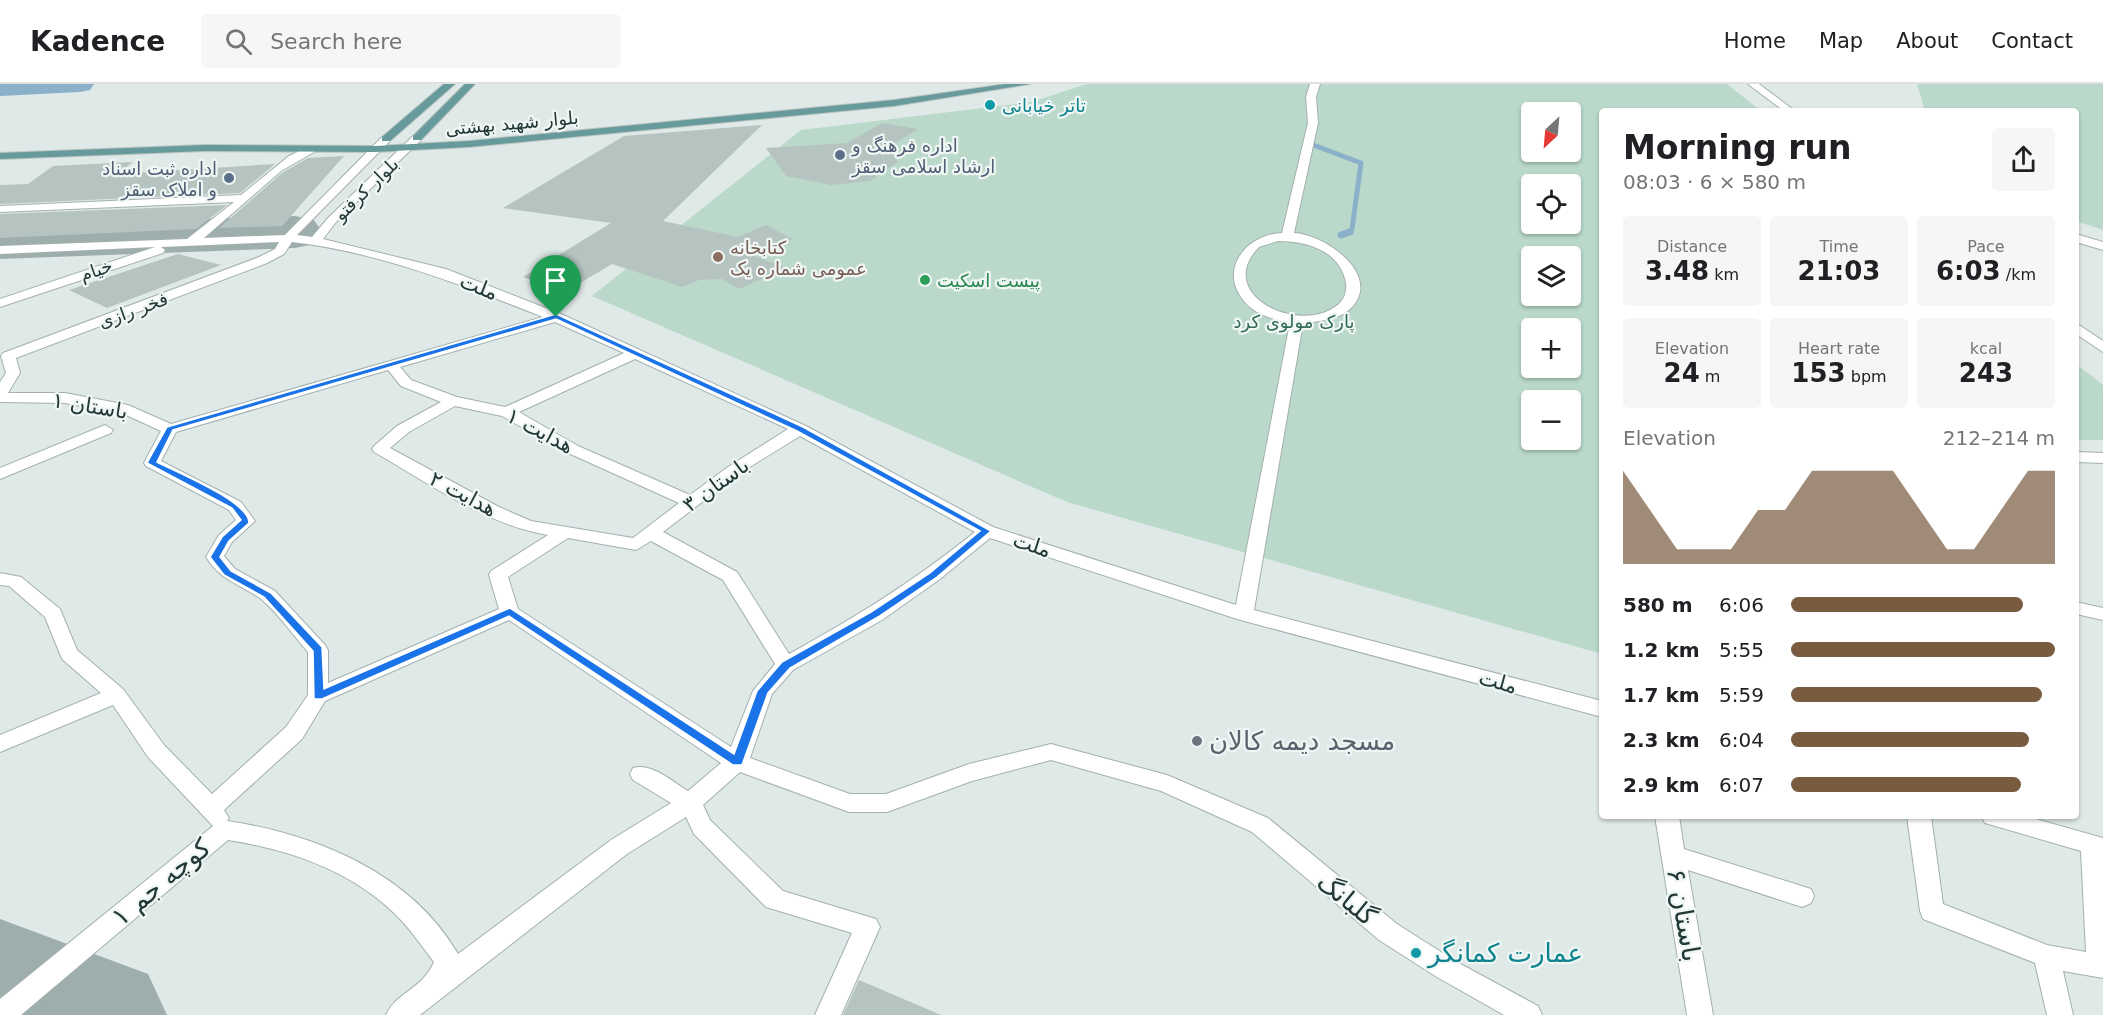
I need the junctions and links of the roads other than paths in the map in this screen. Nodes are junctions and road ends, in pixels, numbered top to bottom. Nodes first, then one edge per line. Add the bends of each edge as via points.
1 (450, 84) edge
2 (471, 84) edge
3 (977, 84) edge
4 (1025, 84) edge
5 (1315, 84) edge
6 (1753, 84) edge
7 (1786, 108) edge
8 (417, 138) junction
9 (386, 139) junction
10 (409, 147) junction
11 (375, 149) junction
12 (0, 150) edge
13 (310, 150) junction
14 (0, 156) edge
15 (243, 198) junction
16 (0, 209) edge
17 (1287, 237) junction
18 (288, 238) junction
19 (2079, 239) edge
20 (192, 240) junction
21 (315, 241) junction
22 (2103, 246) edge
23 (0, 250) edge
24 (0, 303) edge
25 (556, 317) junction
26 (1297, 320) junction
27 (2079, 329) edge
28 (2103, 348) edge
29 (636, 353) junction
30 (4, 354) edge
31 (391, 365) junction
32 (0, 395) edge
33 (453, 401) junction
34 (507, 412) junction
35 (170, 429) junction
36 (800, 429) junction
37 (105, 430) dead end
38 (2079, 457) edge
39 (2103, 458) edge
40 (0, 474) edge
41 (691, 502) junction
42 (987, 531) junction
43 (564, 533) junction
44 (644, 539) junction
45 (0, 579) edge
46 (2079, 609) edge
47 (510, 612) junction
48 (1244, 614) junction
49 (2103, 614) edge
50 (786, 665) junction
51 (116, 694) junction
52 (318, 696) junction
53 (1599, 708) edge
54 (0, 744) edge
55 (737, 762) junction
56 (641, 774) dead end
57 (690, 803) junction
58 (211, 808) junction
59 (1668, 819) edge
60 (1919, 819) edge
61 (2004, 819) edge
62 (224, 830) junction
63 (2098, 846) edge
64 (1674, 856) junction
65 (1802, 896) dead end
66 (2046, 956) junction
67 (437, 986) junction
68 (1, 1015) edge
69 (399, 1015) edge
70 (828, 1015) edge
71 (1529, 1015) edge
72 (1700, 1015) edge
73 (2060, 1015) edge

1 - 9 main road
2 - 8 main road
3 - 8 main road, بلوار شهید بهشتی via 476,136
4 - 10 main road, بلوار شهید بهشتی via 733,121
5 - 17 street via 1311,96 1313,123
6 - 7 street
8 - 9 main road, بلوار شهید بهشتی
8 - 10 street, بلوار کرفتو
9 - 11 street, فخر رازی
9 - 12 main road, بلوار شهید بهشتی via 239,140
10 - 11 main road, بلوار شهید بهشتی
10 - 21 street, بلوار کرفتو
11 - 13 main road, بلوار شهید بهشتی
11 - 18 street, فخر رازی
13 - 14 main road, بلوار شهید بهشتی via 205,147
13 - 15 street via 286,159
15 - 16 street
15 - 20 street via 217,225
17 - 26 street via 1256,243 1244,258 1241,275 1246,297 1263,311
17 - 26 street via 1329,248 1349,267 1354,283 1352,297 1339,312 1317,320
18 - 20 street, ملت
18 - 21 street, ملت
18 - 30 street, فخر رازی via 280,251 263,260
19 - 22 street
20 - 23 street, ملت
20 - 24 street, خیام
21 - 25 street, ملت via 441,272
25 - 29 street, ملت
25 - 31 street
26 - 48 street
27 - 28 street
29 - 34 street
29 - 36 street, ملت
30 - 32 street, فخر رازی via 13,373
31 - 33 street, هدایت ۱ via 406,383
31 - 35 street
32 - 35 street, باستان ۱ via 65,398 118,408
33 - 34 street, هدایت ۱
33 - 43 street, هدایت ۲ via 403,429 380,449 493,511 527,526
34 - 41 street, هدایت ۱ via 572,449
35 - 52 street via 152,463 235,506 246,521 225,539 215,557 228,573 268,595 318,650
36 - 41 street, باستان ۳
36 - 42 street, ملت
37 - 40 street
38 - 39 street
41 - 44 street, باستان ۳
42 - 48 street, ملت
42 - 50 street via 875,615
43 - 44 street, هدایت ۲
43 - 47 street via 498,575
44 - 50 street, هدایت ۲ via 730,576
45 - 51 street via 14,581 53,614 69,654
46 - 49 street
47 - 52 street
47 - 55 street, گلبانگ
48 - 53 street, ملت
50 - 55 street via 763,691
51 - 54 street
51 - 58 street via 156,751
52 - 58 street via 294,733
55 - 57 street
55 - 71 street, گلبانگ via 849,803 887,804 969,773 1051,752 1167,784 1260,825 1388,932
56 - 57 street
57 - 67 street via 619,847
57 - 70 street via 702,827 775,900 867,927
58 - 62 street
59 - 64 street, باستان ۶
60 - 66 street via 1932,911
61 - 63 street
62 - 67 street, ۱ کوچه جم via 292,844 341,864 398,901 448,960
62 - 68 street, ۱ کوچه جم
63 - 66 street via 2100,967
64 - 65 street
64 - 72 street, باستان ۶
66 - 73 street
67 - 69 street

